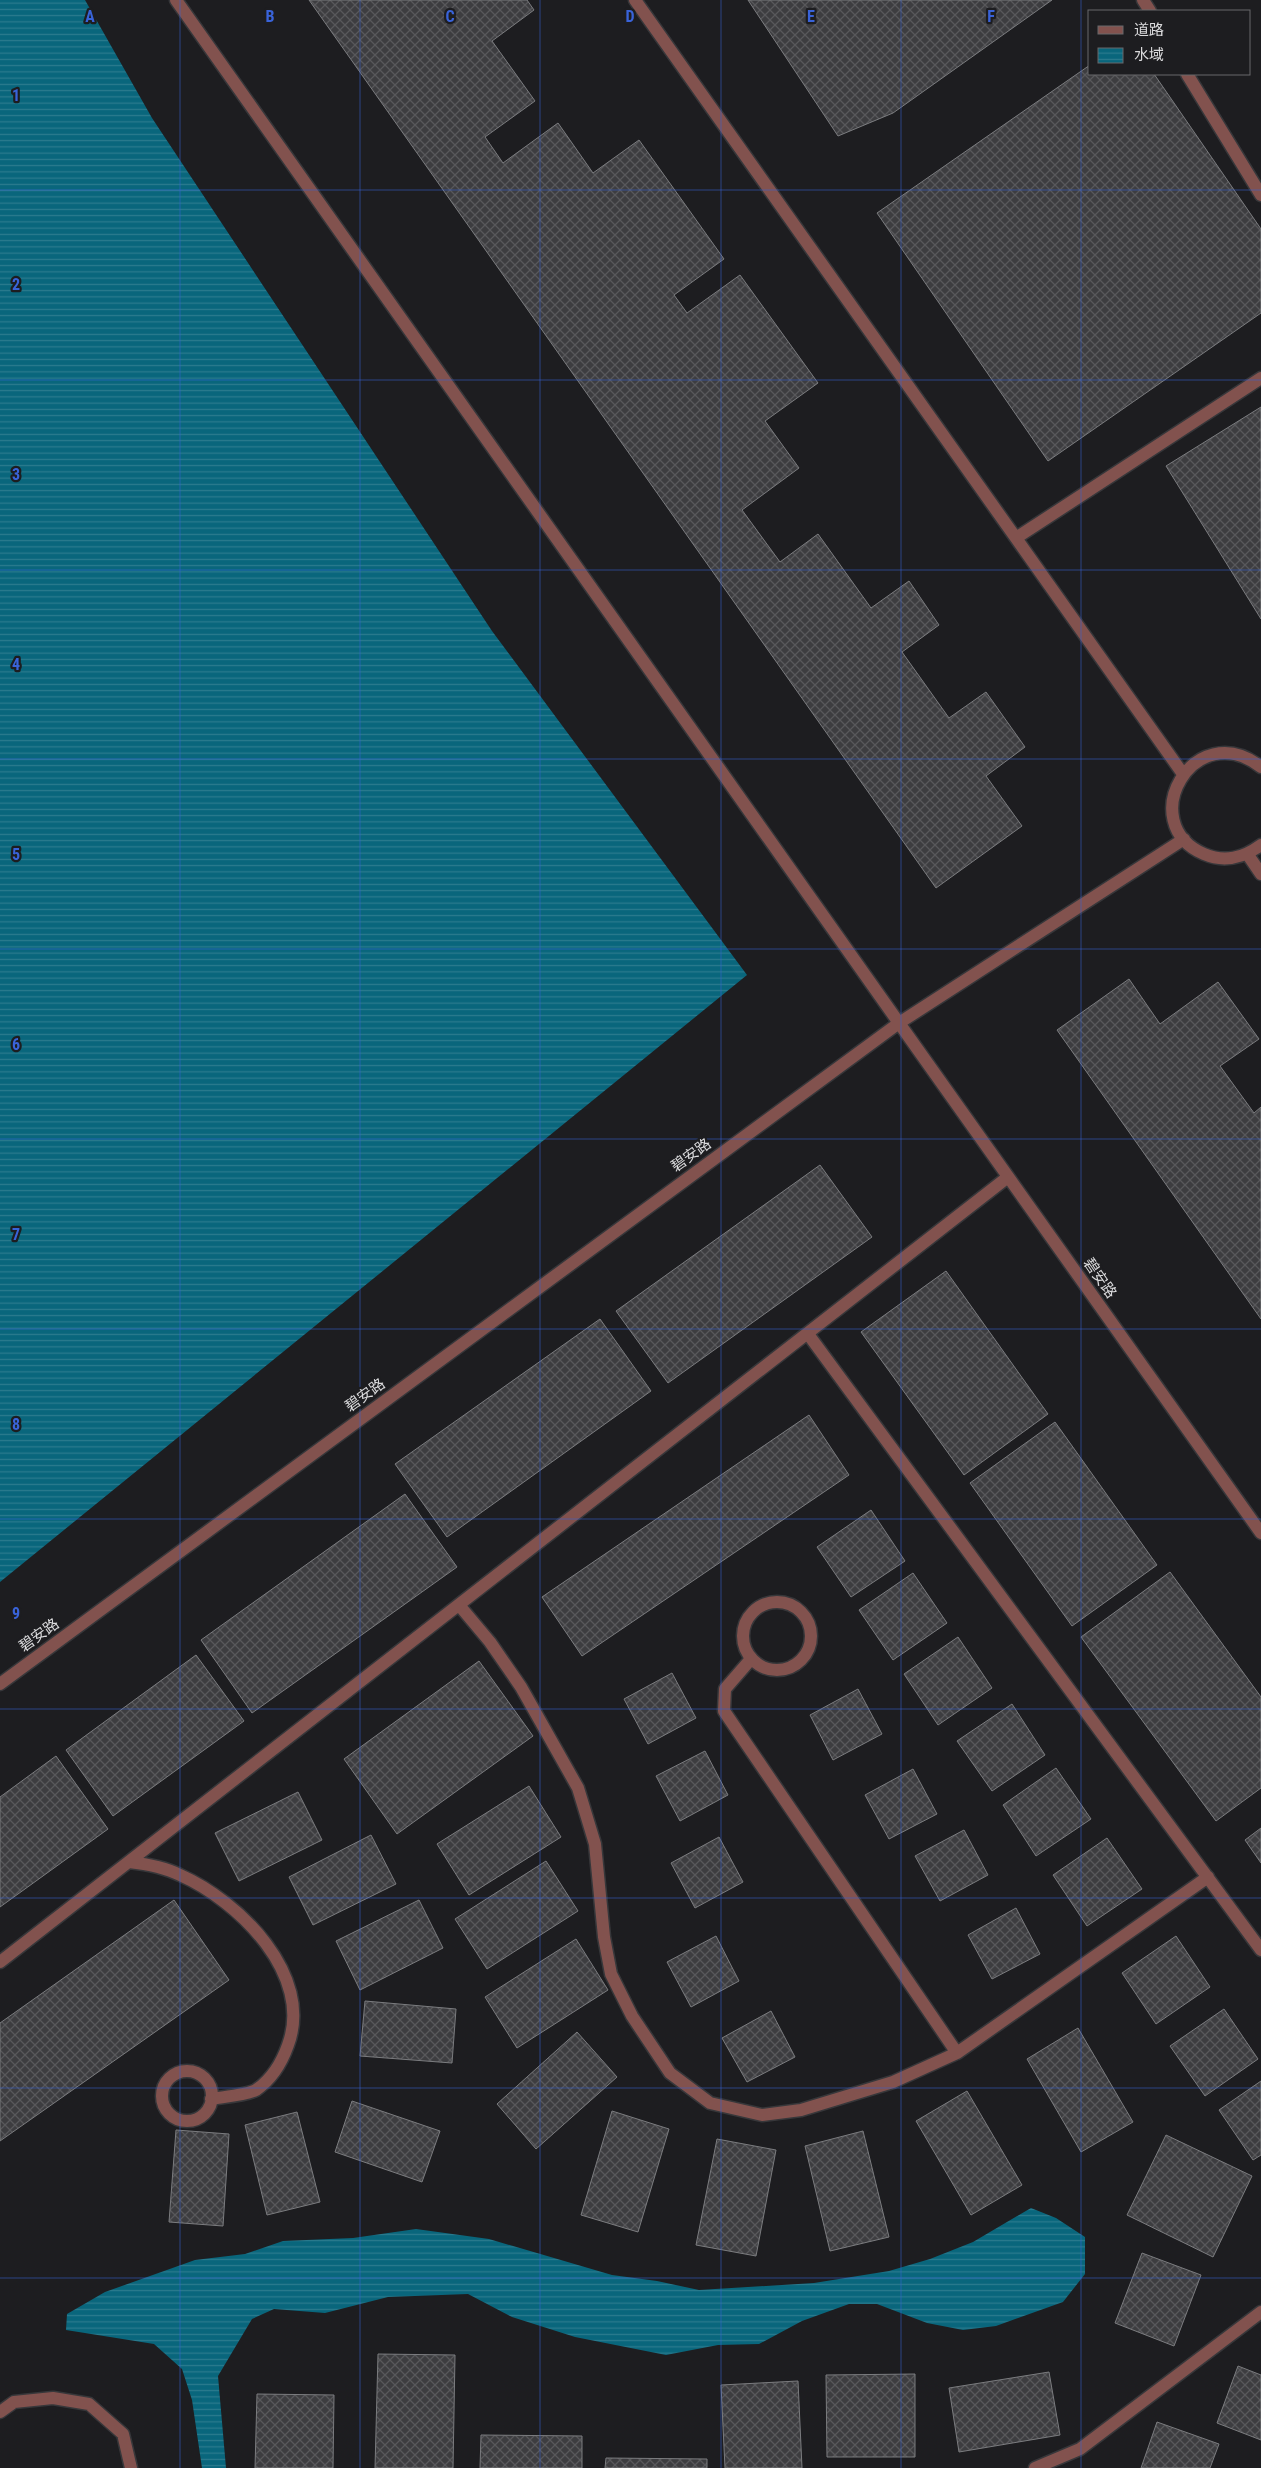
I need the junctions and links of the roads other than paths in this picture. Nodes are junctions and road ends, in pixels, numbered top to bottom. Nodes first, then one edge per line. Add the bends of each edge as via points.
1 (176, 0) edge
2 (635, 0) edge
3 (1189, 75) edge
4 (1261, 195) edge
5 (1261, 378) edge
6 (1016, 538) junction
7 (1261, 767) edge
8 (1183, 774) junction
9 (1184, 839) junction
10 (1261, 845) edge
11 (1248, 855) junction
12 (1261, 874) edge
13 (899, 1023) junction
14 (1008, 1177) junction
15 (808, 1334) junction
16 (1261, 1532) edge
17 (459, 1605) junction
18 (751, 1659) junction
19 (0, 1684) edge
20 (129, 1862) junction
21 (1208, 1877) junction
22 (1261, 1950) edge
23 (0, 1962) edge
24 (957, 2053) junction
25 (211, 2099) junction
26 (1261, 2312) edge
27 (1, 2409) edge
28 (131, 2468) edge
29 (1035, 2468) edge

1 - 13 street
2 - 6 street
3 - 4 street
5 - 6 street
6 - 8 street
7 - 8 street via 1246,757 1211,754
8 - 9 street via 1175,790 1172,807 1175,824
9 - 11 street via 1197,851 1213,858
9 - 13 street
10 - 11 street
11 - 12 street
13 - 14 street, 碧安路
13 - 19 street, 碧安路
14 - 15 street
14 - 16 street, 碧安路
15 - 17 street
15 - 21 street
17 - 20 street
17 - 24 street via 521,1687 578,1788 595,1844 611,1974 632,2016 670,2073 710,2103 762,2115 802,2110 851,2097
18 - 18 street via 770,1670 793,1667 802,1660 811,1639 810,1628 798,1609 788,1603 766,1603 748,1616 742,1638
18 - 24 street via 725,1689 724,1711
20 - 23 street
20 - 25 street via 179,1874 229,1907 260,1935 277,1960 292,1992 294,2029 280,2066 255,2091
21 - 22 street
21 - 24 street
25 - 25 street via 212,2091 204,2077 188,2070 172,2075 163,2088 163,2104 167,2112 181,2121 198,2119 209,2108
26 - 29 street via 1080,2449
27 - 28 street via 14,2402 52,2398 89,2404 123,2434

